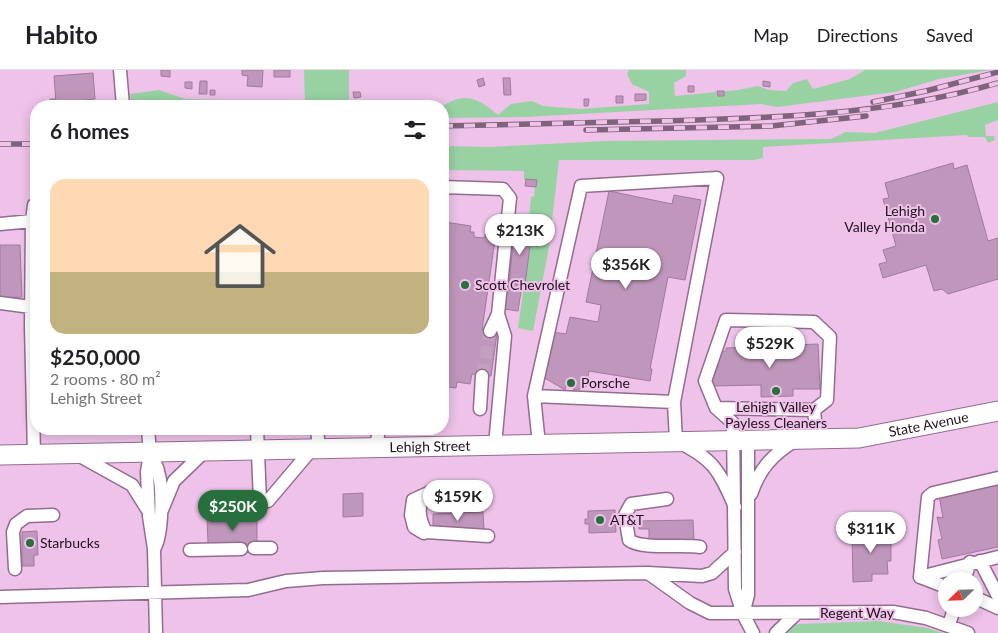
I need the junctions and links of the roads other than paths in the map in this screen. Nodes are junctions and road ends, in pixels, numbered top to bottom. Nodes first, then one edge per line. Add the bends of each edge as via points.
1 (120, 70) edge
2 (122, 100) edge
3 (449, 187) edge
4 (30, 221) edge
5 (0, 224) edge
6 (0, 303) edge
7 (30, 307) edge
8 (498, 314) junction
9 (490, 331) tunnel mouth
10 (482, 376) tunnel mouth
11 (534, 396) junction
12 (674, 402) junction
13 (716, 408) junction
14 (480, 409) dead end
15 (814, 410) junction
16 (993, 414) edge
17 (34, 435) edge
18 (148, 435) edge
19 (257, 435) edge
20 (316, 435) edge
21 (378, 435) edge
22 (859, 438) joint
23 (740, 440) junction
24 (797, 440) junction
25 (818, 440) junction
26 (676, 441) junction
27 (538, 444) junction
28 (495, 445) junction
29 (376, 448) junction
30 (315, 449) junction
31 (258, 450) junction
32 (204, 452) junction
33 (150, 453) junction
34 (34, 454) junction
35 (76, 454) junction
36 (0, 455) edge
37 (998, 478) edge
38 (430, 492) dead end
39 (667, 499) dead end
40 (749, 501) junction
41 (735, 507) junction
42 (154, 512) junction
43 (53, 515) dead end
44 (488, 536) dead end
45 (700, 547) dead end
46 (254, 548) dead end
47 (271, 548) dead end
48 (241, 549) dead end
49 (190, 550) dead end
50 (735, 552) junction
51 (998, 557) edge
52 (975, 562) junction
53 (15, 569) dead end
54 (648, 572) junction
55 (969, 572) edge
56 (920, 577) junction
57 (938, 584) edge
58 (155, 592) junction
59 (998, 596) edge
60 (0, 597) edge
61 (983, 601) edge
62 (998, 608) edge
63 (797, 613) junction
64 (743, 614) junction
65 (951, 618) edge
66 (949, 625) junction
67 (156, 633) edge
68 (753, 633) edge
69 (776, 633) edge
70 (968, 633) edge

1 - 2 street
3 - 8 street via 503,189 510,198
4 - 5 street
6 - 7 street
8 - 9 street
8 - 28 street via 505,336
10 - 14 street
11 - 12 street
11 - 12 street via 581,186 718,178
11 - 27 street
12 - 26 street
13 - 15 street
13 - 15 street via 705,381 726,320 814,322 830,337 827,400
13 - 23 street via 732,423
15 - 25 street
16 - 22 highway, State Avenue
17 - 34 street
18 - 33 street
19 - 31 street
20 - 30 street
21 - 29 street
22 - 25 highway, Lehigh Street
23 - 24 highway, Lehigh Street
23 - 26 highway, Lehigh Street
23 - 40 street
23 - 41 street
24 - 25 highway, Lehigh Street
24 - 40 street via 769,459
26 - 27 highway, Lehigh Street
26 - 41 street via 697,451 710,462 722,477
27 - 28 highway, Lehigh Street
28 - 29 highway, Lehigh Street
29 - 30 highway, Lehigh Street
30 - 31 highway, Lehigh Street
30 - 31 street via 264,501
31 - 32 highway, Lehigh Street
32 - 33 highway, Lehigh Street
32 - 42 street via 174,481
33 - 35 highway, Lehigh Street
33 - 42 street via 147,472
34 - 35 highway, Lehigh Street
34 - 36 highway, Lehigh Street
35 - 42 street via 132,485
37 - 56 street via 933,493 928,497
38 - 44 street via 421,501 422,525 430,534
39 - 45 street via 631,504 625,515 629,540 639,546
40 - 64 street via 748,596
41 - 50 street
42 - 58 street
43 - 53 street via 28,516 16,524 13,532
46 - 47 street
48 - 49 street
50 - 54 street via 712,573 702,576
50 - 64 street via 735,589
51 - 52 street
52 - 55 street
52 - 56 street
52 - 59 street
54 - 58 street via 323,578 267,584 251,590
54 - 64 street, Regent Way via 690,603 710,613
56 - 57 street
58 - 60 street
58 - 67 street
61 - 62 street
63 - 64 street, Regent Way
63 - 66 street, Regent Way via 893,612
63 - 69 street
64 - 68 street
65 - 66 street
66 - 70 street, Regent Way

